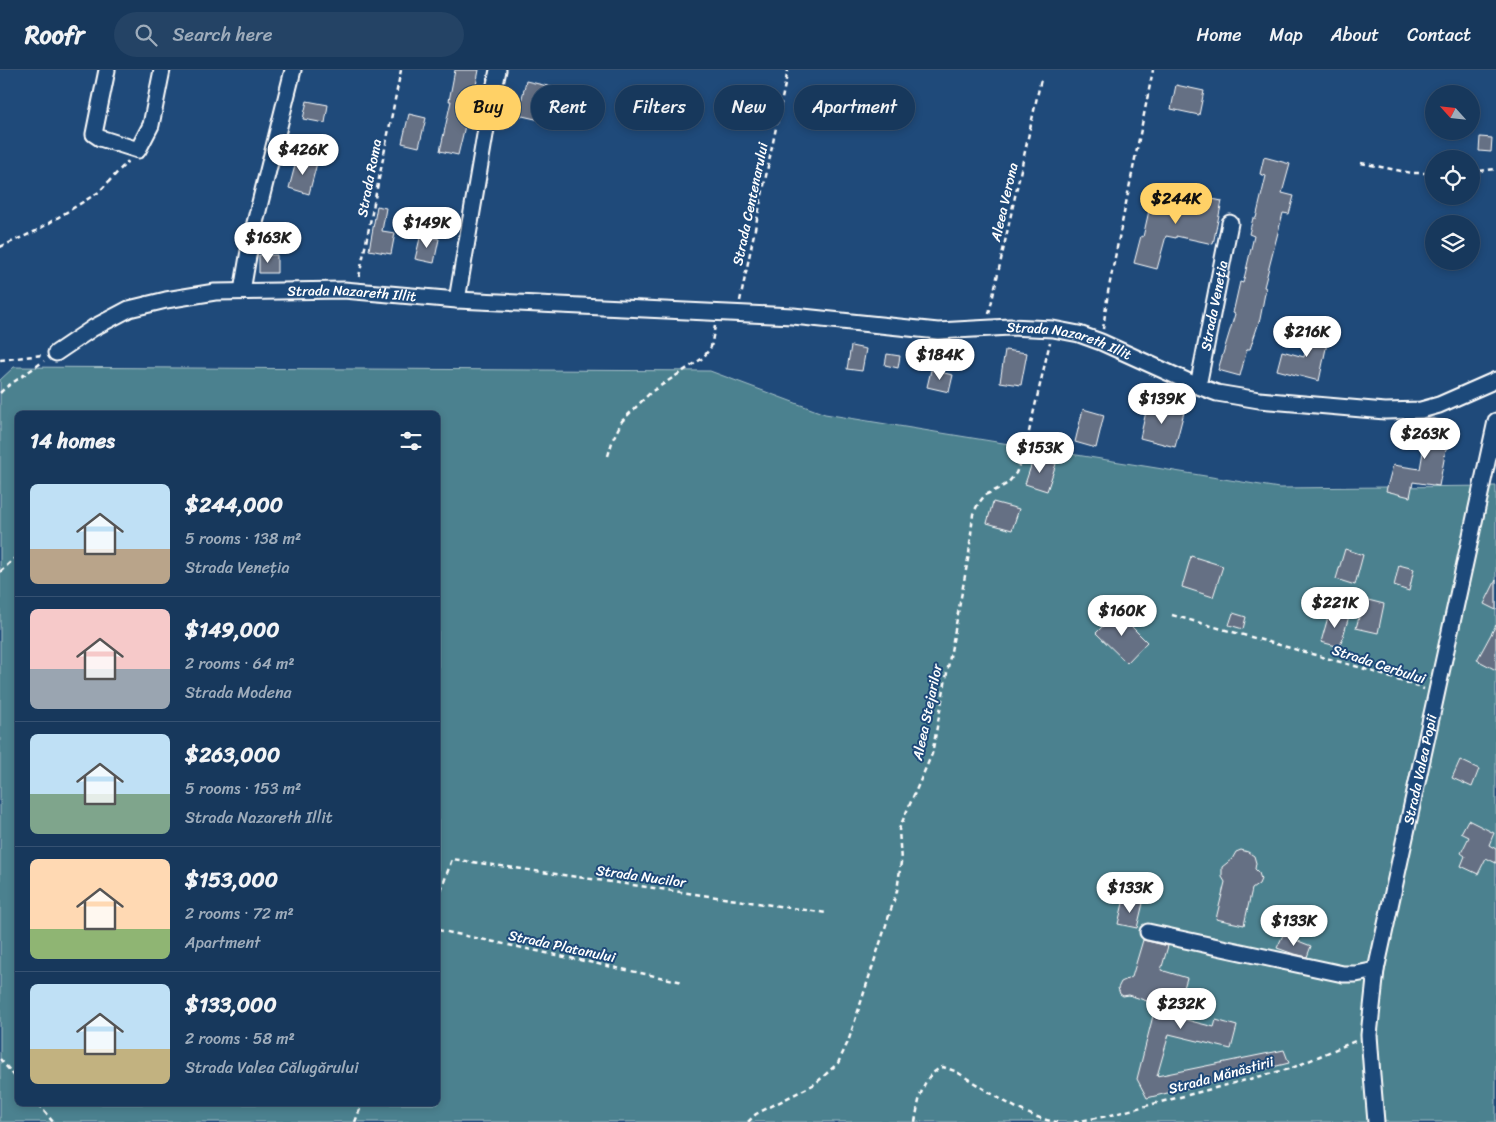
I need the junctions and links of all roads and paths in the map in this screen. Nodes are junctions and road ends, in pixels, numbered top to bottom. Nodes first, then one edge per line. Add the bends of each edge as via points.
1 (107, 70) edge
2 (162, 70) edge
3 (293, 70) edge
4 (401, 70) edge
5 (498, 70) edge
6 (788, 70) edge
7 (1153, 70) edge
8 (1041, 79) dead end
9 (138, 150) junction
10 (1361, 163) dead end
11 (1496, 170) edge
12 (1480, 171) edge
13 (1425, 173) edge
14 (1230, 223) dead end
15 (0, 247) edge
16 (242, 291) junction
17 (356, 291) junction
18 (457, 300) junction
19 (718, 312) junction
20 (737, 313) junction
21 (986, 329) junction
22 (1053, 329) junction
23 (1101, 342) junction
24 (56, 353) junction
25 (0, 360) edge
26 (1496, 380) edge
27 (1198, 386) junction
28 (0, 393) edge
29 (1496, 421) edge
30 (608, 456) dead end
31 (15, 558) edge
32 (0, 572) edge
33 (1172, 615) dead end
34 (1437, 693) junction
35 (440, 893) edge
36 (827, 913) dead end
37 (440, 930) edge
38 (1148, 932) dead end
39 (1376, 970) junction
40 (683, 982) dead end
41 (1369, 1035) junction
42 (0, 1059) edge
43 (15, 1076) edge
44 (40, 1106) edge
45 (361, 1106) edge
46 (53, 1122) edge
47 (356, 1122) edge
48 (748, 1122) edge
49 (915, 1122) edge
50 (1057, 1122) edge
51 (1074, 1122) edge
52 (1376, 1122) edge

1 - 9 street via 94,134
2 - 9 street via 151,125
3 - 16 street via 251,239
4 - 17 path, Strada Roma
5 - 18 street
6 - 20 path, Strada Centenarului
7 - 23 path via 1108,292
8 - 21 path, Aleea Verona
9 - 15 path via 99,192 36,230
10 - 13 path
11 - 12 path
14 - 27 street, Strada Veneția
16 - 17 street, Strada Nazareth Illit
16 - 24 street, Strada Nazareth Illit via 176,298 130,310 93,328
17 - 18 street, Strada Nazareth Illit
18 - 19 street, Strada Nazareth Illit
19 - 20 street, Strada Nazareth Illit
19 - 30 path via 710,347 704,358 651,392 622,421
20 - 21 street, Strada Nazareth Illit via 938,331
21 - 22 street, Strada Nazareth Illit
22 - 23 street, Strada Nazareth Illit
22 - 48 path, Aleea Stejarilor via 1024,453 1016,474 1008,483 985,495 973,514 969,554 932,754 899,829 901,862 897,891 848,1042 838,1063 815,1084 756,1114
23 - 27 street, Strada Nazareth Illit
24 - 25 path
24 - 28 path
26 - 27 street, Strada Nazareth Illit via 1439,405 1421,410 1385,411 1259,400 1217,393
29 - 34 street, Strada Valea Popii
31 - 32 path
33 - 34 path, Strada Cerbului via 1362,668
34 - 39 street, Strada Valea Popii
35 - 36 path, Strada Nucilor via 452,859
37 - 40 path, Strada Platanului
38 - 39 street via 1343,974
39 - 41 street, Strada Valea Popii
41 - 51 path, Strada Mănăstirii via 1292,1068
41 - 52 street, Strada Valea Popii
42 - 43 path
44 - 46 path
45 - 47 path
49 - 50 path via 925,1082 934,1070 943,1067 1029,1115

